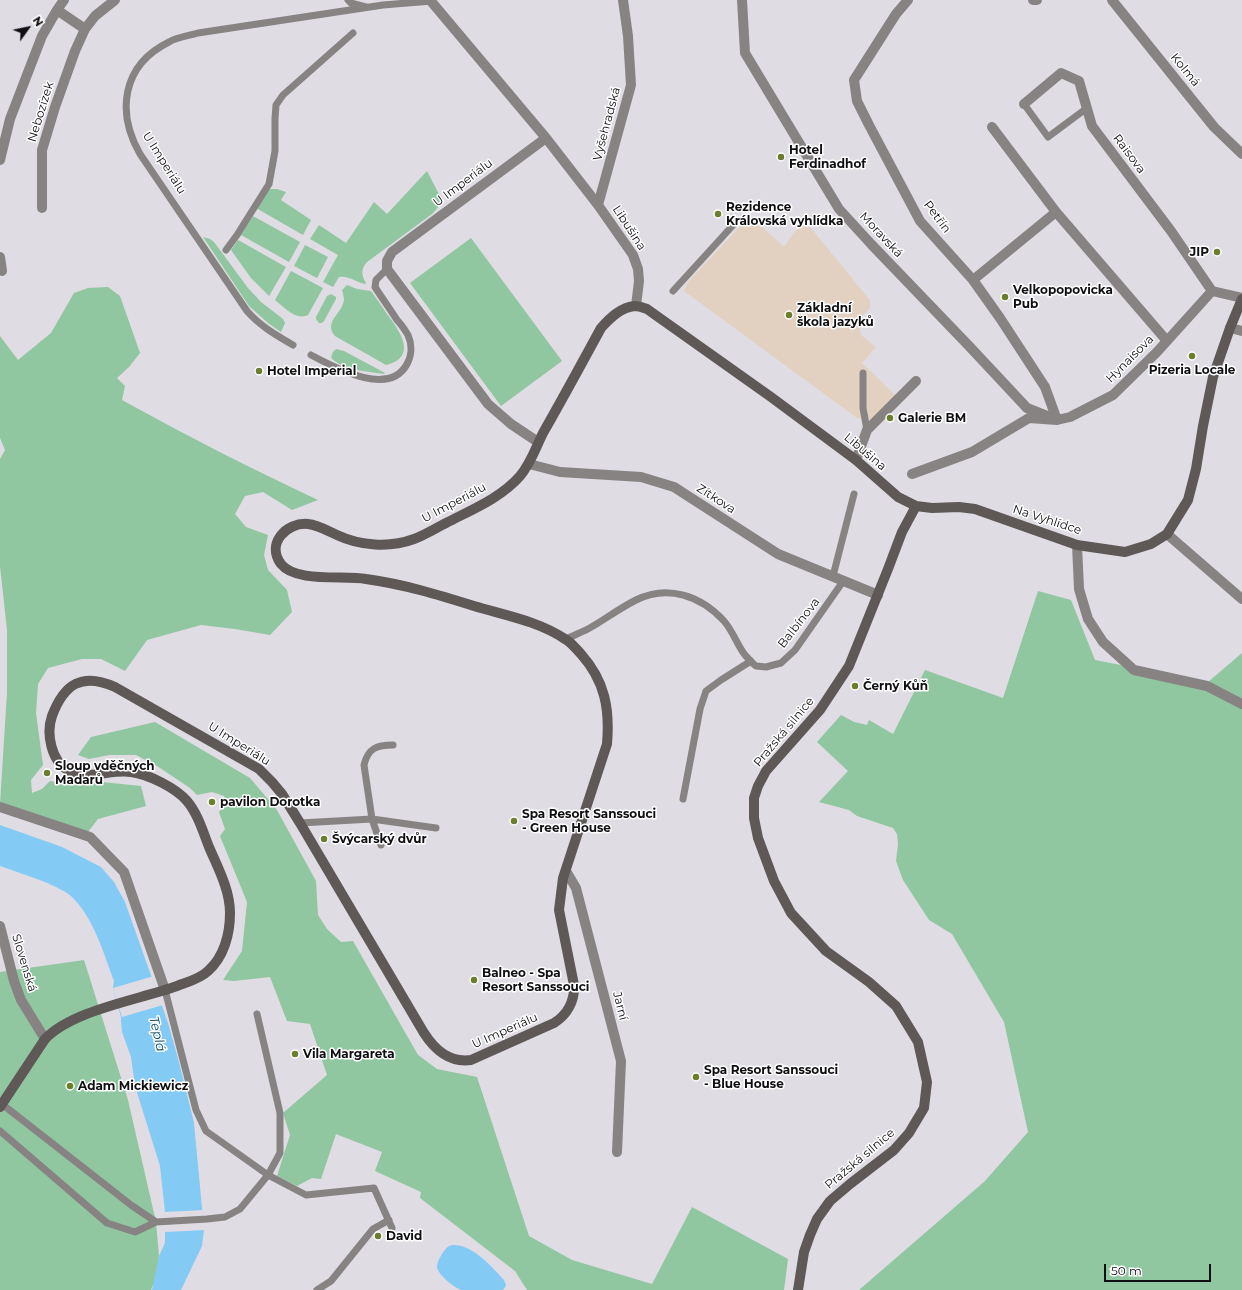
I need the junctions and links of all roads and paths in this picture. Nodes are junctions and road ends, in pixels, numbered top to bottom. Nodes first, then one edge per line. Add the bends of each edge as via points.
1 (64, 0) edge
2 (116, 0) edge
3 (348, 0) edge
4 (623, 0) edge
5 (742, 0) edge
6 (908, 0) edge
7 (1033, 0) edge
8 (1037, 0) edge
9 (1112, 0) edge
10 (414, 1) edge
11 (431, 1) edge
12 (368, 8) junction
13 (57, 10) junction
14 (85, 29) junction
15 (353, 33) dead end
16 (1024, 104) joint
17 (1087, 108) junction
18 (992, 127) dead end
19 (546, 138) junction
20 (1242, 154) edge
21 (0, 160) edge
22 (598, 205) junction
23 (42, 208) dead end
24 (1056, 212) junction
25 (735, 223) dead end
26 (226, 250) dead end
27 (0, 257) edge
28 (387, 269) junction
29 (2, 272) dead end
30 (973, 280) junction
31 (673, 291) dead end
32 (1212, 291) junction
33 (1242, 298) edge
34 (636, 306) junction
35 (1230, 328) junction
36 (1242, 331) edge
37 (1167, 342) junction
38 (293, 345) dead end
39 (311, 355) dead end
40 (863, 373) dead end
41 (916, 381) dead end
42 (1057, 420) junction
43 (867, 430) junction
44 (538, 442) junction
45 (856, 460) junction
46 (529, 464) junction
47 (912, 474) dead end
48 (854, 494) dead end
49 (916, 506) junction
50 (1167, 534) junction
51 (1077, 545) junction
52 (833, 576) junction
53 (844, 580) junction
54 (878, 594) junction
55 (1242, 599) edge
56 (566, 639) junction
57 (751, 661) junction
58 (1242, 704) edge
59 (393, 745) dead end
60 (683, 800) dead end
61 (0, 808) edge
62 (372, 819) junction
63 (300, 823) junction
64 (436, 828) dead end
65 (381, 845) dead end
66 (566, 871) junction
67 (0, 926) edge
68 (162, 991) junction
69 (257, 1014) dead end
70 (45, 1039) junction
71 (1, 1106) edge
72 (0, 1131) edge
73 (617, 1152) dead end
74 (268, 1175) junction
75 (389, 1220) junction
76 (156, 1222) junction
77 (392, 1228) dead end
78 (318, 1290) edge
79 (798, 1290) edge

1 - 13 street, Nebozízek
2 - 14 street, Nebozízek via 95,16
3 - 12 lane via 351,4
4 - 22 street, Vyšehradská via 631,84
5 - 42 street, Moravská via 745,53 839,209 1027,408
6 - 30 street, Petřín via 896,14 854,80 857,100 920,221
7 - 8 street
9 - 20 street, Kolmá via 1214,127
10 - 11 lane, U Imperiálu
10 - 12 lane, U Imperiálu
11 - 19 street, Libušina
12 - 38 lane, U Imperiálu via 178,38 161,46 146,58 129,84 126,95 125,109 132,141 140,154 247,311 264,328
13 - 14 street
13 - 21 street, Nebozízek via 36,50 10,119
14 - 23 street, Nebozízek via 55,107 42,150
15 - 26 lane via 276,104 275,151 269,184
16 - 17 lane via 1048,137
16 - 17 street, Raisova via 1061,73 1079,81
17 - 32 street, Raisova via 1092,126 1171,231
18 - 24 street
19 - 22 street, Libušina
19 - 28 street, U Imperiálu via 392,252 387,261
22 - 34 street, Libušina via 633,255 639,281
24 - 30 street
24 - 37 street
25 - 31 lane
27 - 29 street
28 - 39 lane, U Imperiálu via 376,280 375,286 408,335 411,354 405,368 395,377 373,379 336,369
28 - 44 street via 488,404 511,424
30 - 42 street, Petřín via 1045,388
32 - 33 street
32 - 37 street, Hynaisova
33 - 35 street, Na Vyhlídce
34 - 44 street, U Imperiálu via 618,312 601,328
34 - 45 street, Libušina via 647,309
35 - 36 street
35 - 50 street, Na Vyhlídce via 1213,377 1188,500
37 - 42 street, Hynaisova via 1113,395 1070,417
40 - 43 lane via 863,408
41 - 43 street
42 - 47 street, Hynaisova via 1029,418 972,452
43 - 45 street
44 - 46 street, U Imperiálu
45 - 49 street, Libušina via 898,497
46 - 52 street, Zítkova via 560,472 641,477 674,487 778,554
46 - 56 street, U Imperiálu via 509,487 494,498 415,539 378,545 340,537 310,524 300,524 280,535 276,549 280,563 300,575 366,578 412,588 539,625
48 - 52 lane
49 - 51 street, Na Vyhlídce via 975,509
49 - 54 street, Pražská silnice via 902,532
50 - 51 street, Na Vyhlídce via 1151,544 1125,552
50 - 55 street
51 - 58 street via 1079,589 1088,619 1103,642 1134,670 1207,686
52 - 53 street, Zítkova
53 - 54 street, Zítkova
53 - 57 lane, Balbínova via 795,650 781,663 766,667 756,666
54 - 79 street, Pražská silnice via 848,666 820,710 766,771 754,798 754,818 758,838 774,881 791,913 826,952 869,982 896,1006 918,1042 927,1082 925,1101 924,1108 909,1134 894,1150 830,1201 817,1219 804,1252
56 - 57 lane via 586,630 636,599 662,592 675,593 687,595 701,602 724,622
56 - 66 street, U Imperiálu via 588,662 601,685 607,707 608,727 607,744
57 - 60 lane via 706,691 700,708
59 - 62 lane via 378,746 371,750 364,765
61 - 68 street via 90,837 124,872
62 - 63 lane
62 - 64 lane
62 - 65 lane
63 - 66 street, U Imperiálu via 431,1044 439,1052 455,1060 470,1060 554,1024 570,1006 574,985 558,910
63 - 68 street, U Imperiálu via 282,794 259,769 115,687 96,680 87,680 79,682 64,693 56,704 50,722 49,736 52,749 60,763 68,770 88,775 132,772 166,785 178,793 193,809 226,889 230,918 222,954 202,976
66 - 73 street, Jarní via 576,888 621,1061
67 - 70 street, Slovenská via 21,1000
68 - 70 street, U Imperiálu via 68,1022
68 - 74 lane via 196,1110 206,1131
69 - 74 lane via 280,1113 280,1153
70 - 71 street
71 - 76 lane
72 - 76 lane via 107,1222 135,1232
74 - 75 lane via 306,1195 374,1188
74 - 76 lane via 240,1209 225,1217
75 - 77 lane
75 - 78 lane via 373,1229 331,1281

